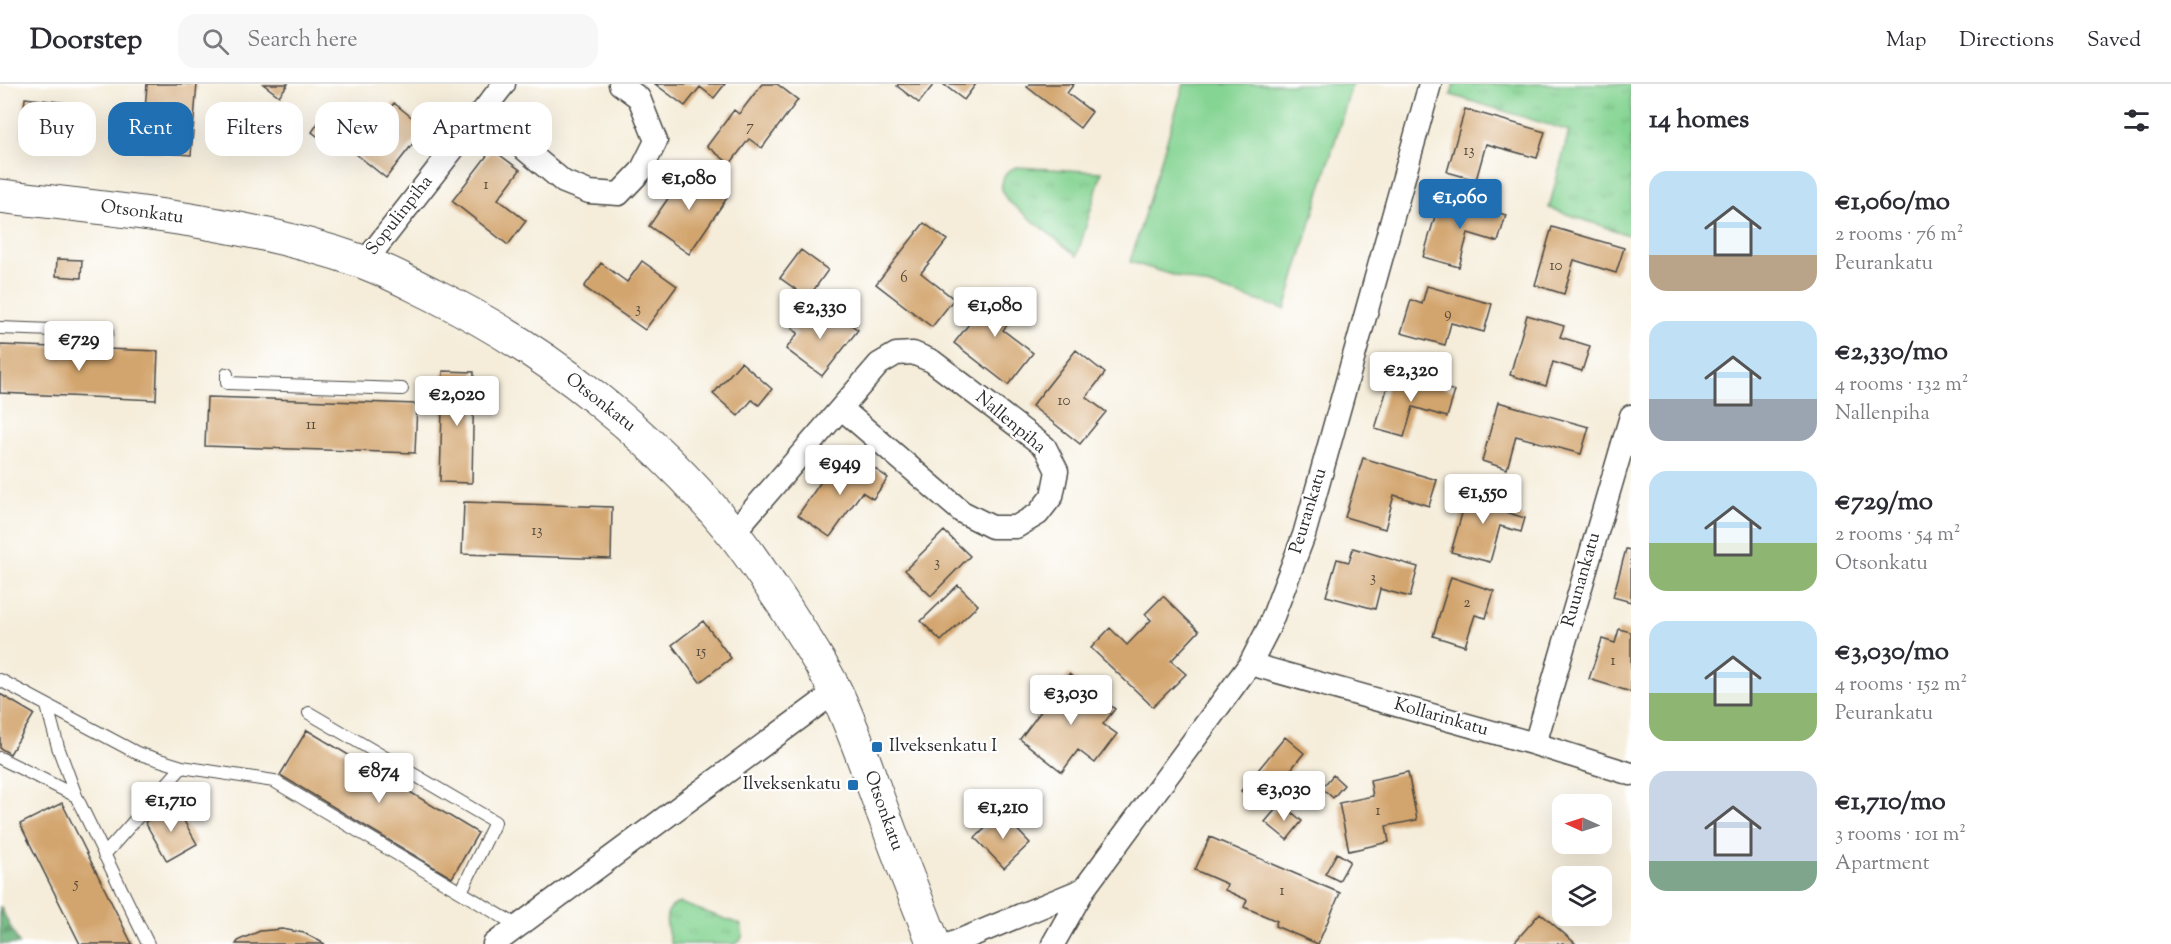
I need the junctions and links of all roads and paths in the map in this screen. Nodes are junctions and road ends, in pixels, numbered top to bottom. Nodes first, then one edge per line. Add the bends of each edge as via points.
1 (504, 84) edge
2 (620, 84) edge
3 (1430, 84) edge
4 (490, 102) edge
5 (447, 156) edge
6 (533, 156) edge
7 (0, 196) edge
8 (364, 263) junction
9 (0, 328) edge
10 (107, 332) dead end
11 (227, 374) dead end
12 (402, 389) dead end
13 (841, 408) junction
14 (1631, 416) edge
15 (733, 533) junction
16 (1250, 664) junction
17 (0, 680) edge
18 (836, 692) junction
19 (47, 706) junction
20 (309, 713) dead end
21 (1535, 744) junction
22 (0, 758) edge
23 (182, 767) junction
24 (1631, 774) edge
25 (76, 796) junction
26 (104, 855) junction
27 (1084, 889) junction
28 (461, 892) junction
29 (518, 926) junction
30 (148, 944) edge
31 (494, 944) edge
32 (934, 944) edge
33 (951, 944) edge
34 (1053, 944) edge

1 - 4 street, Sopulinpiha
2 - 6 street via 639,98 656,141 641,171 619,194 589,192 564,182
3 - 16 street, Peurankatu via 1304,535 1269,627
5 - 8 street, Sopulinpiha
7 - 8 street, Otsonkatu via 222,225
8 - 15 street, Otsonkatu via 472,314 556,369 672,465
9 - 10 lane
11 - 12 lane via 227,382
13 - 13 street, Nallenpiha via 879,364 896,354 913,353 932,361 1045,447 1057,471 1052,496 1038,514 1016,527 992,526 962,512
13 - 15 street, Nallenpiha
14 - 21 street, Ruunankatu
15 - 18 street, Otsonkatu via 813,650
16 - 21 street, Kollarinkatu
16 - 27 street, Peurankatu
17 - 19 lane
18 - 29 street
18 - 32 street, Otsonkatu
19 - 23 lane via 137,753
19 - 25 lane
20 - 28 lane via 495,822
21 - 24 street, Kollarinkatu
22 - 25 lane
23 - 26 lane
23 - 28 lane via 274,781
25 - 26 lane
26 - 30 lane
27 - 33 street
27 - 34 street, Peurankatu
28 - 29 lane
29 - 31 street

